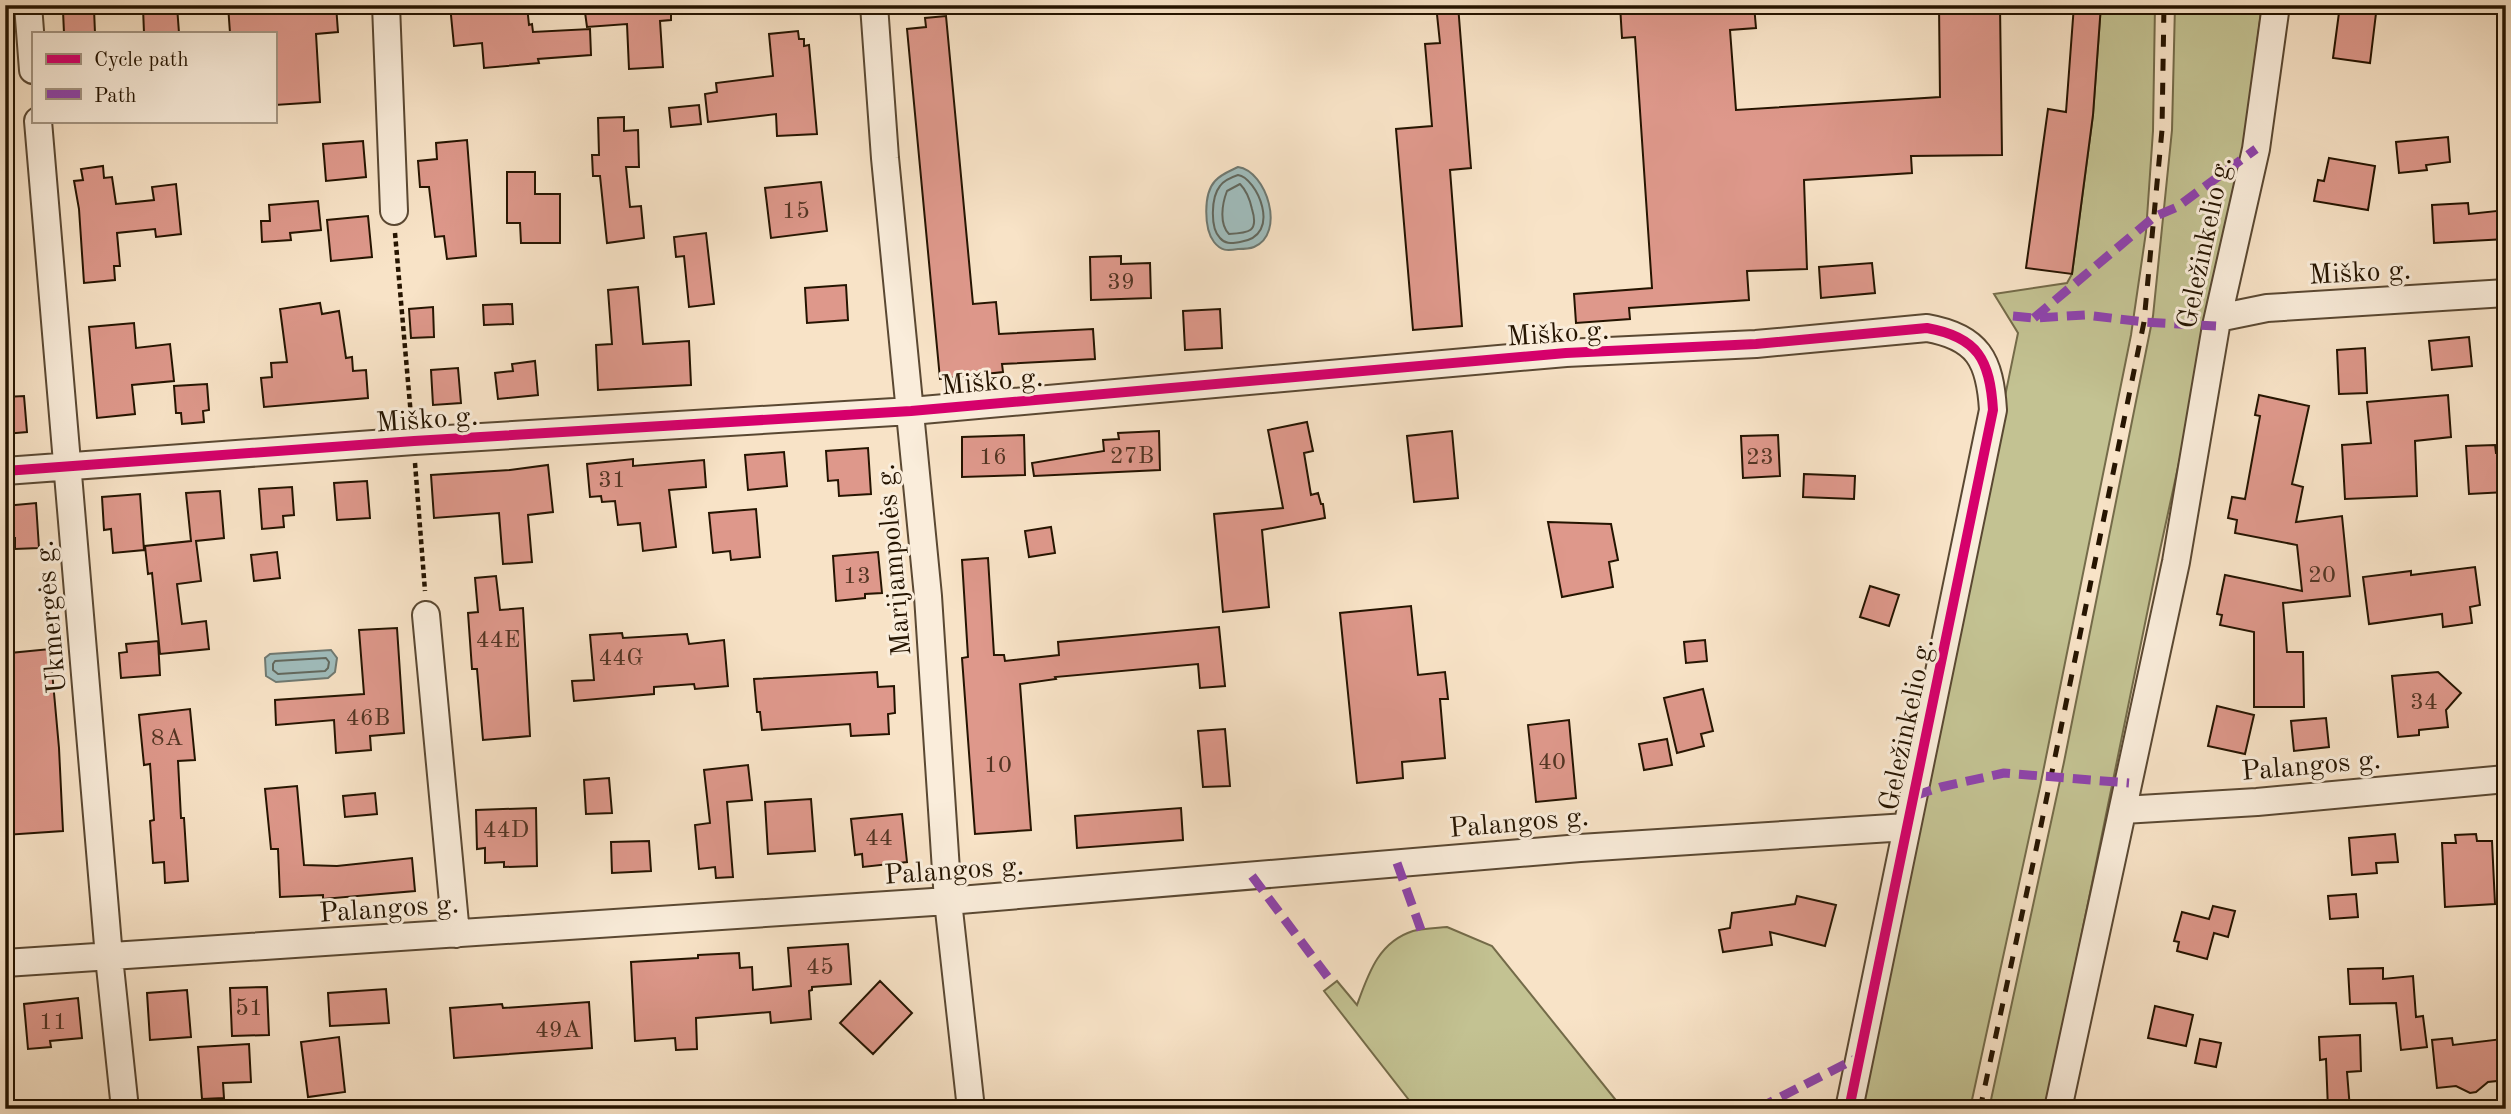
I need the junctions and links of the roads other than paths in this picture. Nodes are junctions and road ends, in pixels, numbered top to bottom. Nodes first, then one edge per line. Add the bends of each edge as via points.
1 (28, 5) edge
2 (386, 5) edge
3 (874, 5) edge
4 (2276, 5) edge
5 (32, 57) edge
6 (38, 122) edge
7 (394, 211) dead end
8 (2506, 293) edge
9 (2218, 317) junction
10 (1976, 351) joint
11 (911, 411) junction
12 (68, 468) junction
13 (5, 471) edge
14 (426, 615) dead end
15 (2506, 779) edge
16 (2123, 810) junction
17 (1906, 827) junction
18 (948, 901) junction
19 (456, 934) junction
20 (110, 957) junction
21 (5, 963) edge
22 (125, 1109) edge
23 (971, 1109) edge
24 (1849, 1109) edge
25 (2058, 1109) edge

1 - 5 street
2 - 7 street
3 - 11 street, Marijampolės g.
4 - 9 street, Geležinkelio g. via 2256,149
6 - 12 street, Ukmergės g.
8 - 9 street, Miško g. via 2267,308
9 - 16 street, Geležinkelio g. via 2176,562
10 - 11 street, Miško g. via 1963,338 1927,328 1756,344 1553,355
10 - 17 street, Geležinkelio g. via 1992,388 1993,410
11 - 12 street, Miško g. via 414,441
11 - 18 street, Marijampolės g.
12 - 13 street, Miško g.
12 - 20 street, Ukmergės g.
14 - 19 street
15 - 16 street, Palangos g.
16 - 25 street, Geležinkelio g.
17 - 18 street, Palangos g. via 1580,848
17 - 24 street, Geležinkelio g.
18 - 19 street, Palangos g.
18 - 23 street, Marijampolės g.
19 - 20 street, Palangos g.
20 - 21 street, Palangos g.
20 - 22 street, Ukmergės g.

